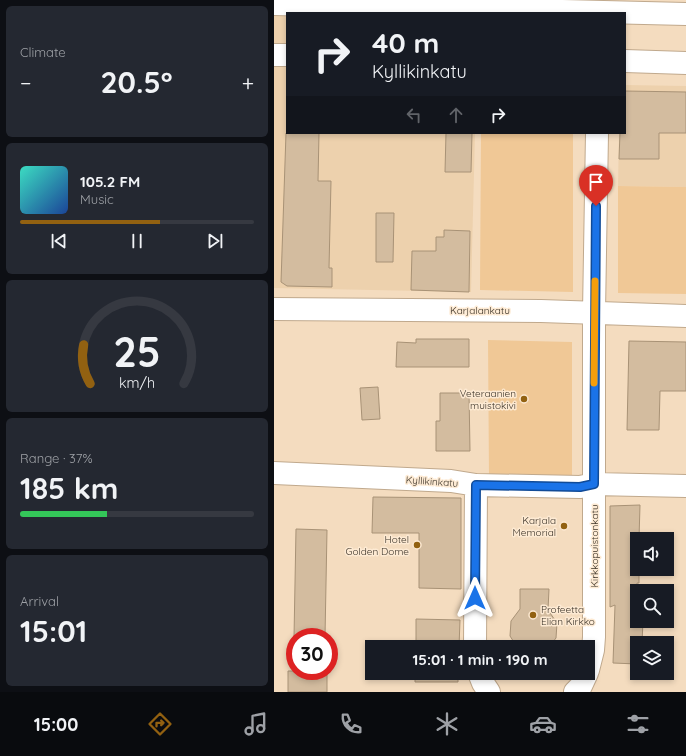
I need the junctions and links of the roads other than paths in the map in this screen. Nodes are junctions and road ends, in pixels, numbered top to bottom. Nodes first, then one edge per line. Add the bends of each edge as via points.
1 (274, 4) edge
2 (601, 6) edge
3 (686, 14) edge
4 (274, 55) edge
5 (286, 55) edge
6 (626, 61) edge
7 (686, 63) edge
8 (597, 134) edge
9 (274, 309) edge
10 (594, 312) junction
11 (686, 316) edge
12 (274, 473) edge
13 (594, 484) junction
14 (476, 485) junction
15 (686, 486) edge
16 (475, 640) edge
17 (594, 640) edge
18 (482, 680) edge
19 (584, 680) edge
20 (489, 692) edge
21 (575, 692) edge

1 - 2 street
2 - 3 street
4 - 5 street
6 - 7 street
8 - 10 street, Kirkkopuistonkatu
9 - 10 street, Karjalankatu
10 - 11 street, Karjalankatu
10 - 13 street, Kirkkopuistonkatu
12 - 14 street, Kyllikinkatu
13 - 14 street, Kyllikinkatu via 580,487
13 - 15 street, Kyllikinkatu
13 - 17 street, Kirkkopuistonkatu
14 - 16 street
18 - 20 street
19 - 21 street, Kirkkopuistonkatu

